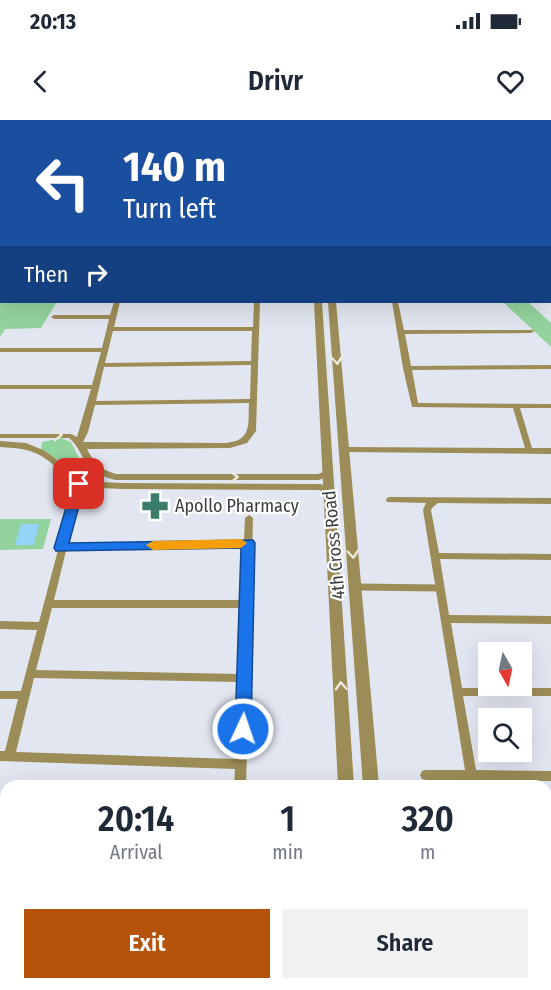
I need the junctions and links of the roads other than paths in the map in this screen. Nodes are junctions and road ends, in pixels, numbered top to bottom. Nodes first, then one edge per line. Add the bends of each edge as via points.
1 (117, 303) edge
2 (257, 303) edge
3 (318, 303) edge
4 (332, 303) edge
5 (395, 303) edge
6 (54, 316) dead end
7 (113, 317) junction
8 (110, 329) junction
9 (255, 329) junction
10 (531, 331) dead end
11 (400, 332) junction
12 (2, 350) dead end
13 (105, 350) junction
14 (254, 363) junction
15 (101, 365) junction
16 (551, 367) edge
17 (407, 368) junction
18 (0, 387) edge
19 (94, 387) junction
20 (253, 401) junction
21 (91, 403) junction
22 (516, 406) junction
23 (551, 406) edge
24 (0, 436) edge
25 (31, 436) junction
26 (0, 444) edge
27 (80, 444) junction
28 (26, 447) junction
29 (345, 450) junction
30 (529, 450) junction
31 (551, 451) edge
32 (328, 473) junction
33 (115, 477) junction
34 (211, 482) junction
35 (79, 484) junction
36 (108, 486) junction
37 (329, 493) junction
38 (390, 500) dead end
39 (436, 500) junction
40 (551, 501) edge
41 (331, 517) junction
42 (249, 518) dead end
43 (350, 518) junction
44 (248, 543) junction
45 (61, 548) junction
46 (434, 556) junction
47 (551, 557) edge
48 (356, 587) junction
49 (440, 588) junction
50 (46, 604) junction
51 (247, 604) junction
52 (445, 619) junction
53 (551, 620) edge
54 (0, 625) edge
55 (41, 626) junction
56 (29, 674) junction
57 (245, 678) junction
58 (457, 692) junction
59 (551, 692) edge
60 (0, 695) edge
61 (24, 695) junction
62 (343, 727) junction
63 (367, 728) junction
64 (5, 756) edge
65 (241, 764) junction
66 (426, 775) dead end
67 (471, 775) junction
68 (551, 776) edge
69 (240, 780) edge
70 (346, 780) edge
71 (371, 780) edge

1 - 7 street
2 - 9 street
3 - 32 street, 4th Cross Road
4 -> 29 street, 4th Cross Road
5 - 11 street
6 - 7 street
7 - 8 street
8 - 9 street
8 - 13 street
9 - 14 street
10 - 11 street
11 - 17 street
12 - 13 street
13 - 15 street
14 - 15 street
14 - 20 street
15 - 19 street
16 - 17 street
17 - 22 street via 415,405
18 - 19 street
19 - 21 street
20 - 21 street
20 - 27 street via 252,431 248,440 238,445
21 - 27 street
22 - 23 street
22 - 30 street
24 - 25 street
25 -> 27 street via 71,436
25 - 28 street
26 - 28 street
27 - 33 street via 86,460
28 - 35 street via 52,460
29 - 30 street
29 - 43 street, 4th Cross Road
30 - 31 street
34 -> 32 street via 319,477
32 - 37 street, 4th Cross Road
33 - 34 street
33 - 36 street
34 - 36 street
34 - 37 street via 321,487
35 - 36 street
35 - 45 street
37 - 41 street, 4th Cross Road
38 - 39 street
39 - 40 street
39 - 46 street via 427,510
41 - 43 street via 342,527
62 -> 41 street, 4th Cross Road
42 - 44 street
43 -> 48 street, 4th Cross Road
44 - 45 street
44 - 51 street
45 - 50 street
46 - 47 street
46 - 49 street
48 - 49 street
48 - 63 street, 4th Cross Road
49 - 52 street
50 - 51 street
50 - 55 street
51 - 57 street
52 - 53 street
52 - 58 street
54 - 55 street
55 - 56 street
56 - 57 street
56 - 61 street
57 - 65 street
58 - 59 street
58 - 67 street
60 - 61 street
61 - 64 street
62 - 63 street via 354,714 360,715
62 - 63 street via 350,741 365,739
62 - 70 street, 4th Cross Road
63 - 71 street, 4th Cross Road
64 - 65 street
65 - 69 street
66 - 67 street
67 - 68 street

